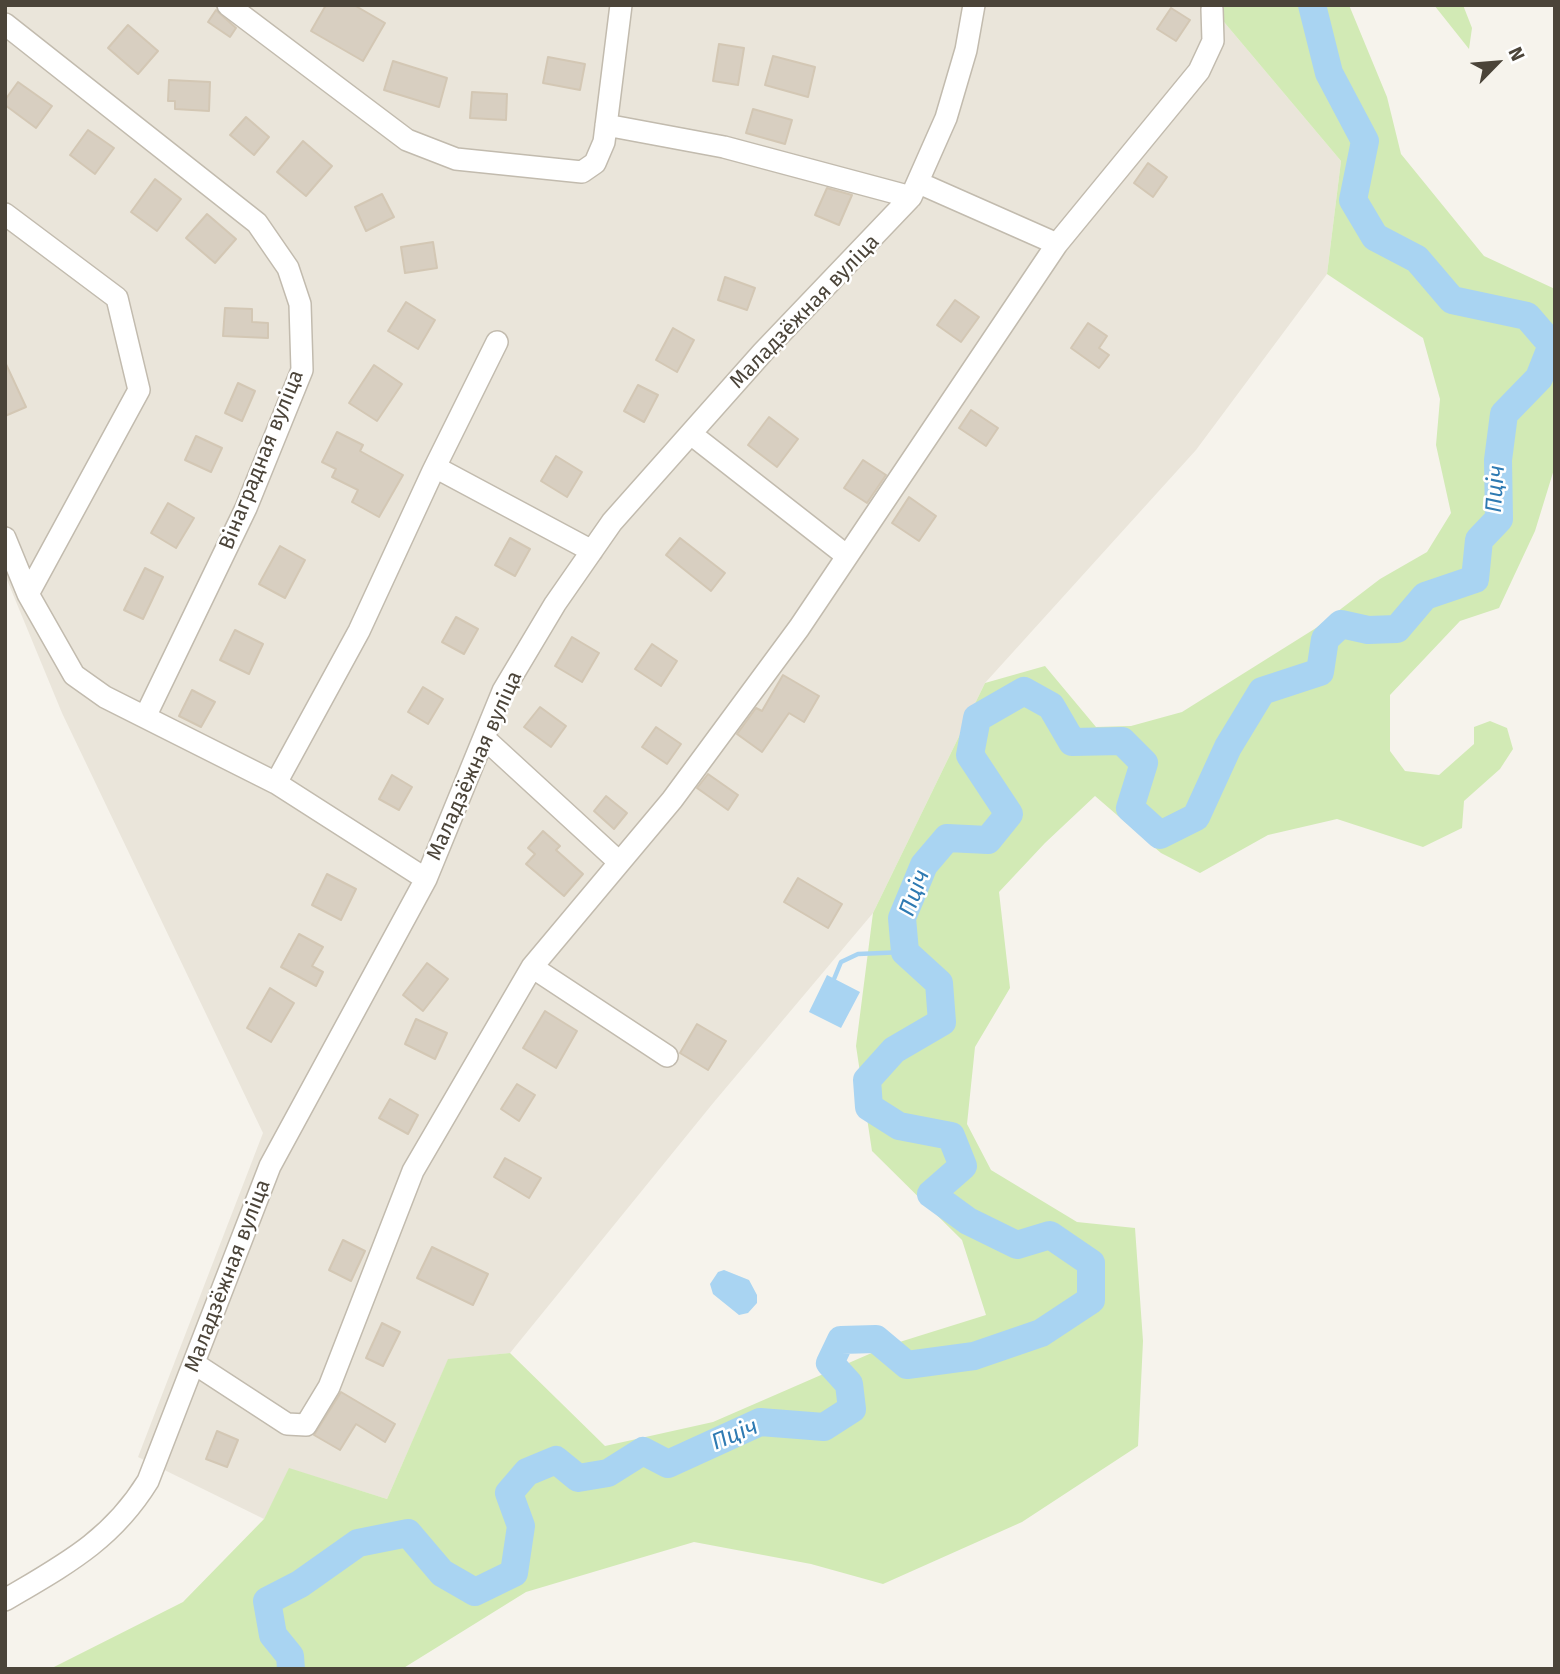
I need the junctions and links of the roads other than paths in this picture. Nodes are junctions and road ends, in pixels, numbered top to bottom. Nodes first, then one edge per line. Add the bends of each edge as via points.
1 (228, 5) edge
2 (621, 5) edge
3 (974, 5) edge
4 (1212, 9) dead end
5 (5, 24) edge
6 (606, 125) junction
7 (915, 190) junction
8 (5, 214) edge
9 (1056, 244) junction
10 (497, 342) dead end
11 (691, 434) junction
12 (435, 467) junction
13 (5, 538) edge
14 (592, 551) junction
15 (847, 556) junction
16 (28, 594) junction
17 (145, 717) junction
18 (484, 738) junction
19 (276, 783) junction
20 (619, 862) junction
21 (426, 879) junction
22 (532, 967) junction
23 (667, 1056) dead end
24 (195, 1364) junction
25 (5, 1600) edge

1 - 6 street via 407,140 456,159 582,172 595,163
2 - 6 street
3 - 7 street, Маладзёжная вуліца via 946,118
4 - 9 street via 1213,41 1199,71
5 - 17 street, Вінаградная вуліца via 257,223 288,268 300,303 302,370 246,508
6 - 7 street
7 - 9 street
7 - 11 street, Маладзёжная вуліца
8 - 16 street via 117,298 139,390
9 - 15 street
10 - 12 street
11 - 14 street, Маладзёжная вуліца
11 - 15 street
12 - 14 street
12 - 19 street via 359,631
13 - 16 street
14 - 18 street, Маладзёжная вуліца via 503,691
15 - 20 street via 680,789
16 - 17 street via 74,675
17 - 19 street
18 - 20 street
18 - 21 street, Маладзёжная вуліца
19 - 21 street
20 - 22 street
21 - 24 street, Маладзёжная вуліца via 270,1166
22 - 23 street
22 - 24 street via 413,1171 329,1387 306,1425 287,1424
24 - 25 street, Маладзёжная вуліца via 160,1455 136,1501 111,1530 76,1558

